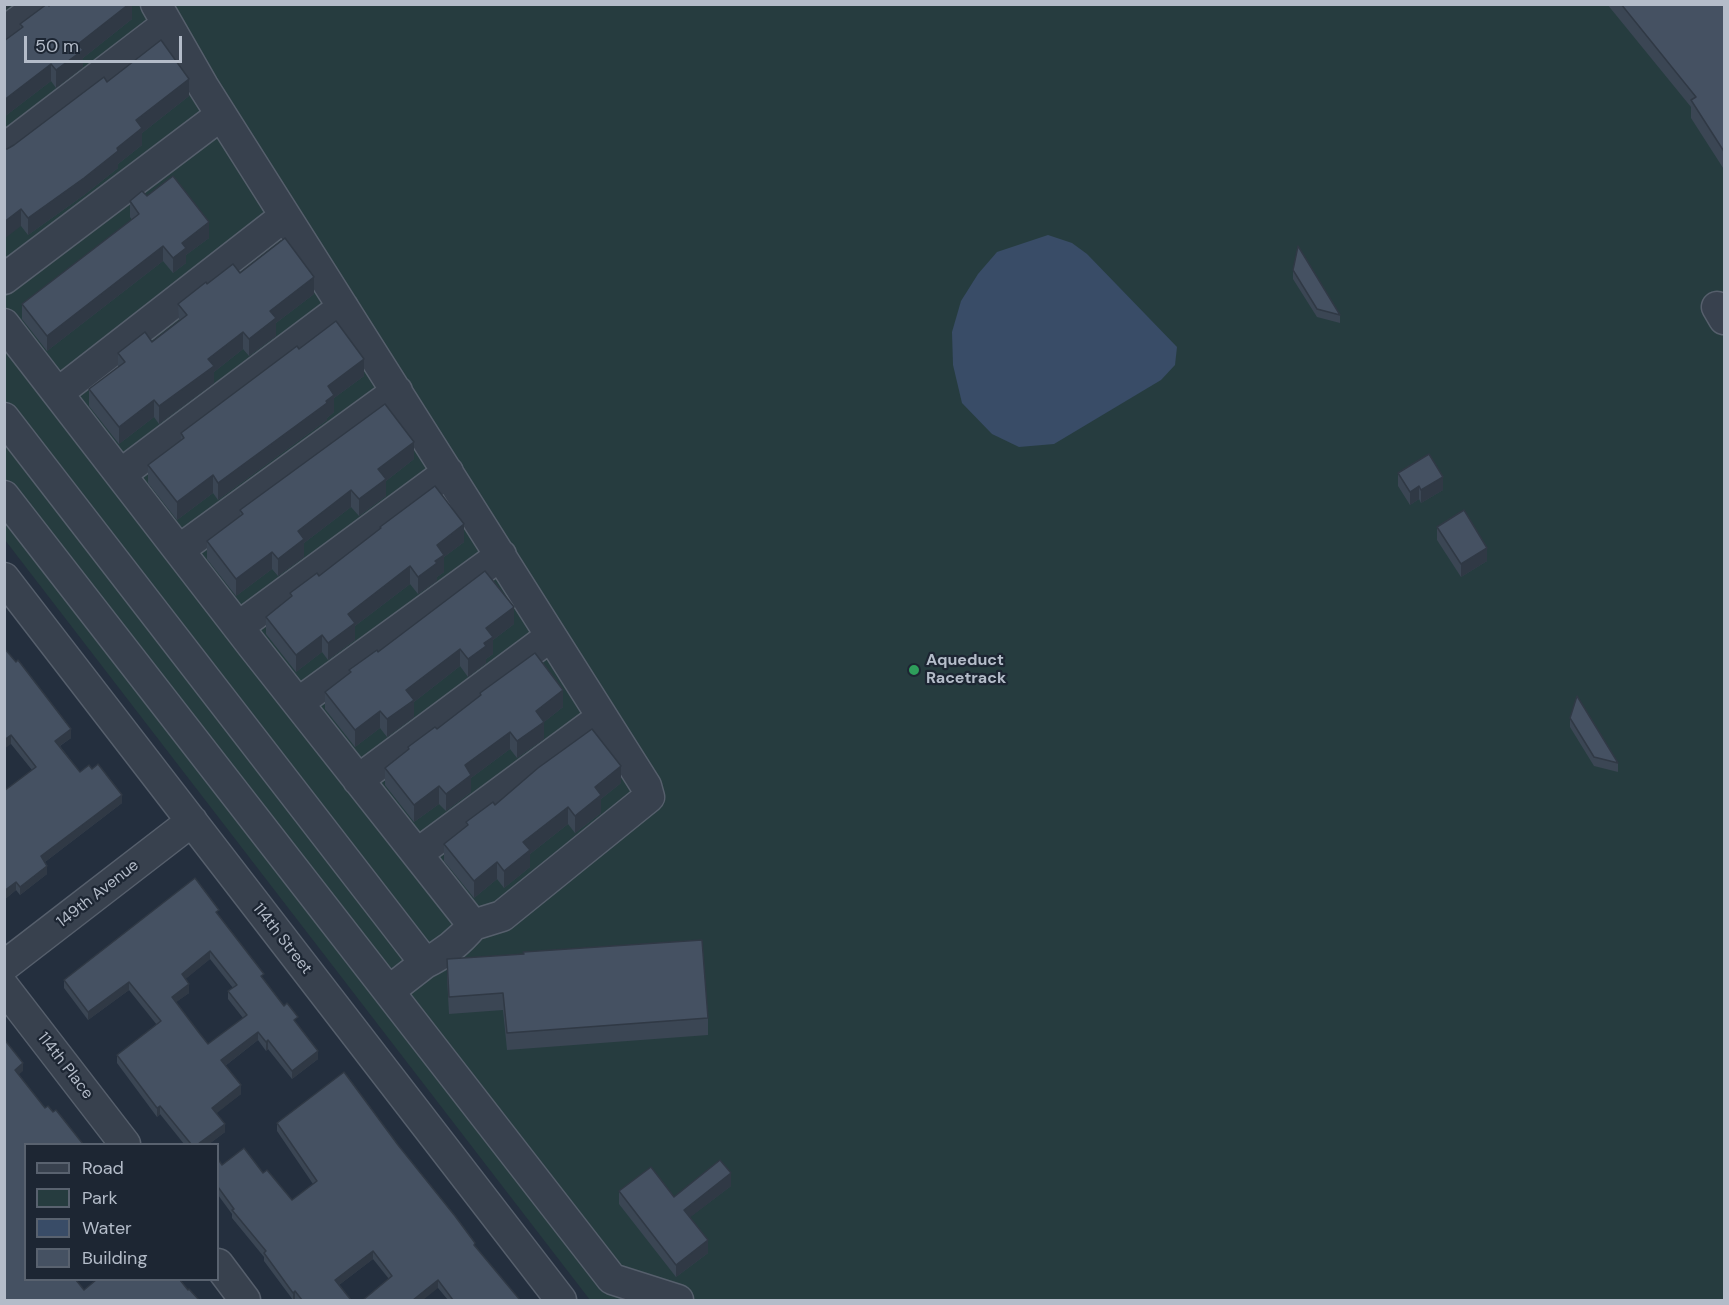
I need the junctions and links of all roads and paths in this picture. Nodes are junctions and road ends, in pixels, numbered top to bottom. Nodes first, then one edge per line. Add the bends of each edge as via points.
1 (42, 4) edge
2 (161, 14) edge
3 (4, 32) edge
4 (221, 115) junction
5 (4, 149) edge
6 (285, 216) junction
7 (4, 279) edge
8 (343, 307) junction
9 (4, 324) edge
10 (397, 391) junction
11 (58, 393) junction
12 (4, 418) edge
13 (448, 472) junction
14 (121, 474) junction
15 (4, 496) edge
16 (179, 550) junction
17 (501, 555) junction
18 (4, 578) edge
19 (238, 627) junction
20 (551, 636) junction
21 (298, 703) junction
22 (602, 717) junction
23 (358, 780) junction
24 (192, 821) junction
25 (417, 854) junction
26 (473, 925) junction
27 (424, 963) junction
28 (4, 966) edge
29 (4, 987) edge
30 (389, 991) junction
31 (124, 1143) edge
32 (219, 1265) edge
33 (245, 1300) edge
34 (561, 1300) edge
35 (678, 1300) edge

1 - 3 street
2 - 4 street
2 - 5 street
4 - 6 street
4 - 7 street
6 - 8 street
6 - 11 street
8 - 10 street
8 - 14 street
9 - 11 street
10 - 13 street
10 - 16 street
11 - 14 street
12 - 27 street
13 - 17 street
13 - 19 street
14 - 16 street
15 - 30 street
16 - 19 street
17 - 20 street
17 - 21 street
18 - 24 street, 114th Street
19 - 21 street
20 - 22 street
20 - 23 street
21 - 23 street
22 - 25 street
22 - 26 street via 649,797 502,916
23 - 25 street
24 - 28 street, 149th Avenue
24 - 34 street, 114th Street
25 - 26 street
26 - 27 street via 443,954
27 - 30 street
29 - 31 street, 114th Place
30 - 35 street via 612,1279
32 - 33 street

